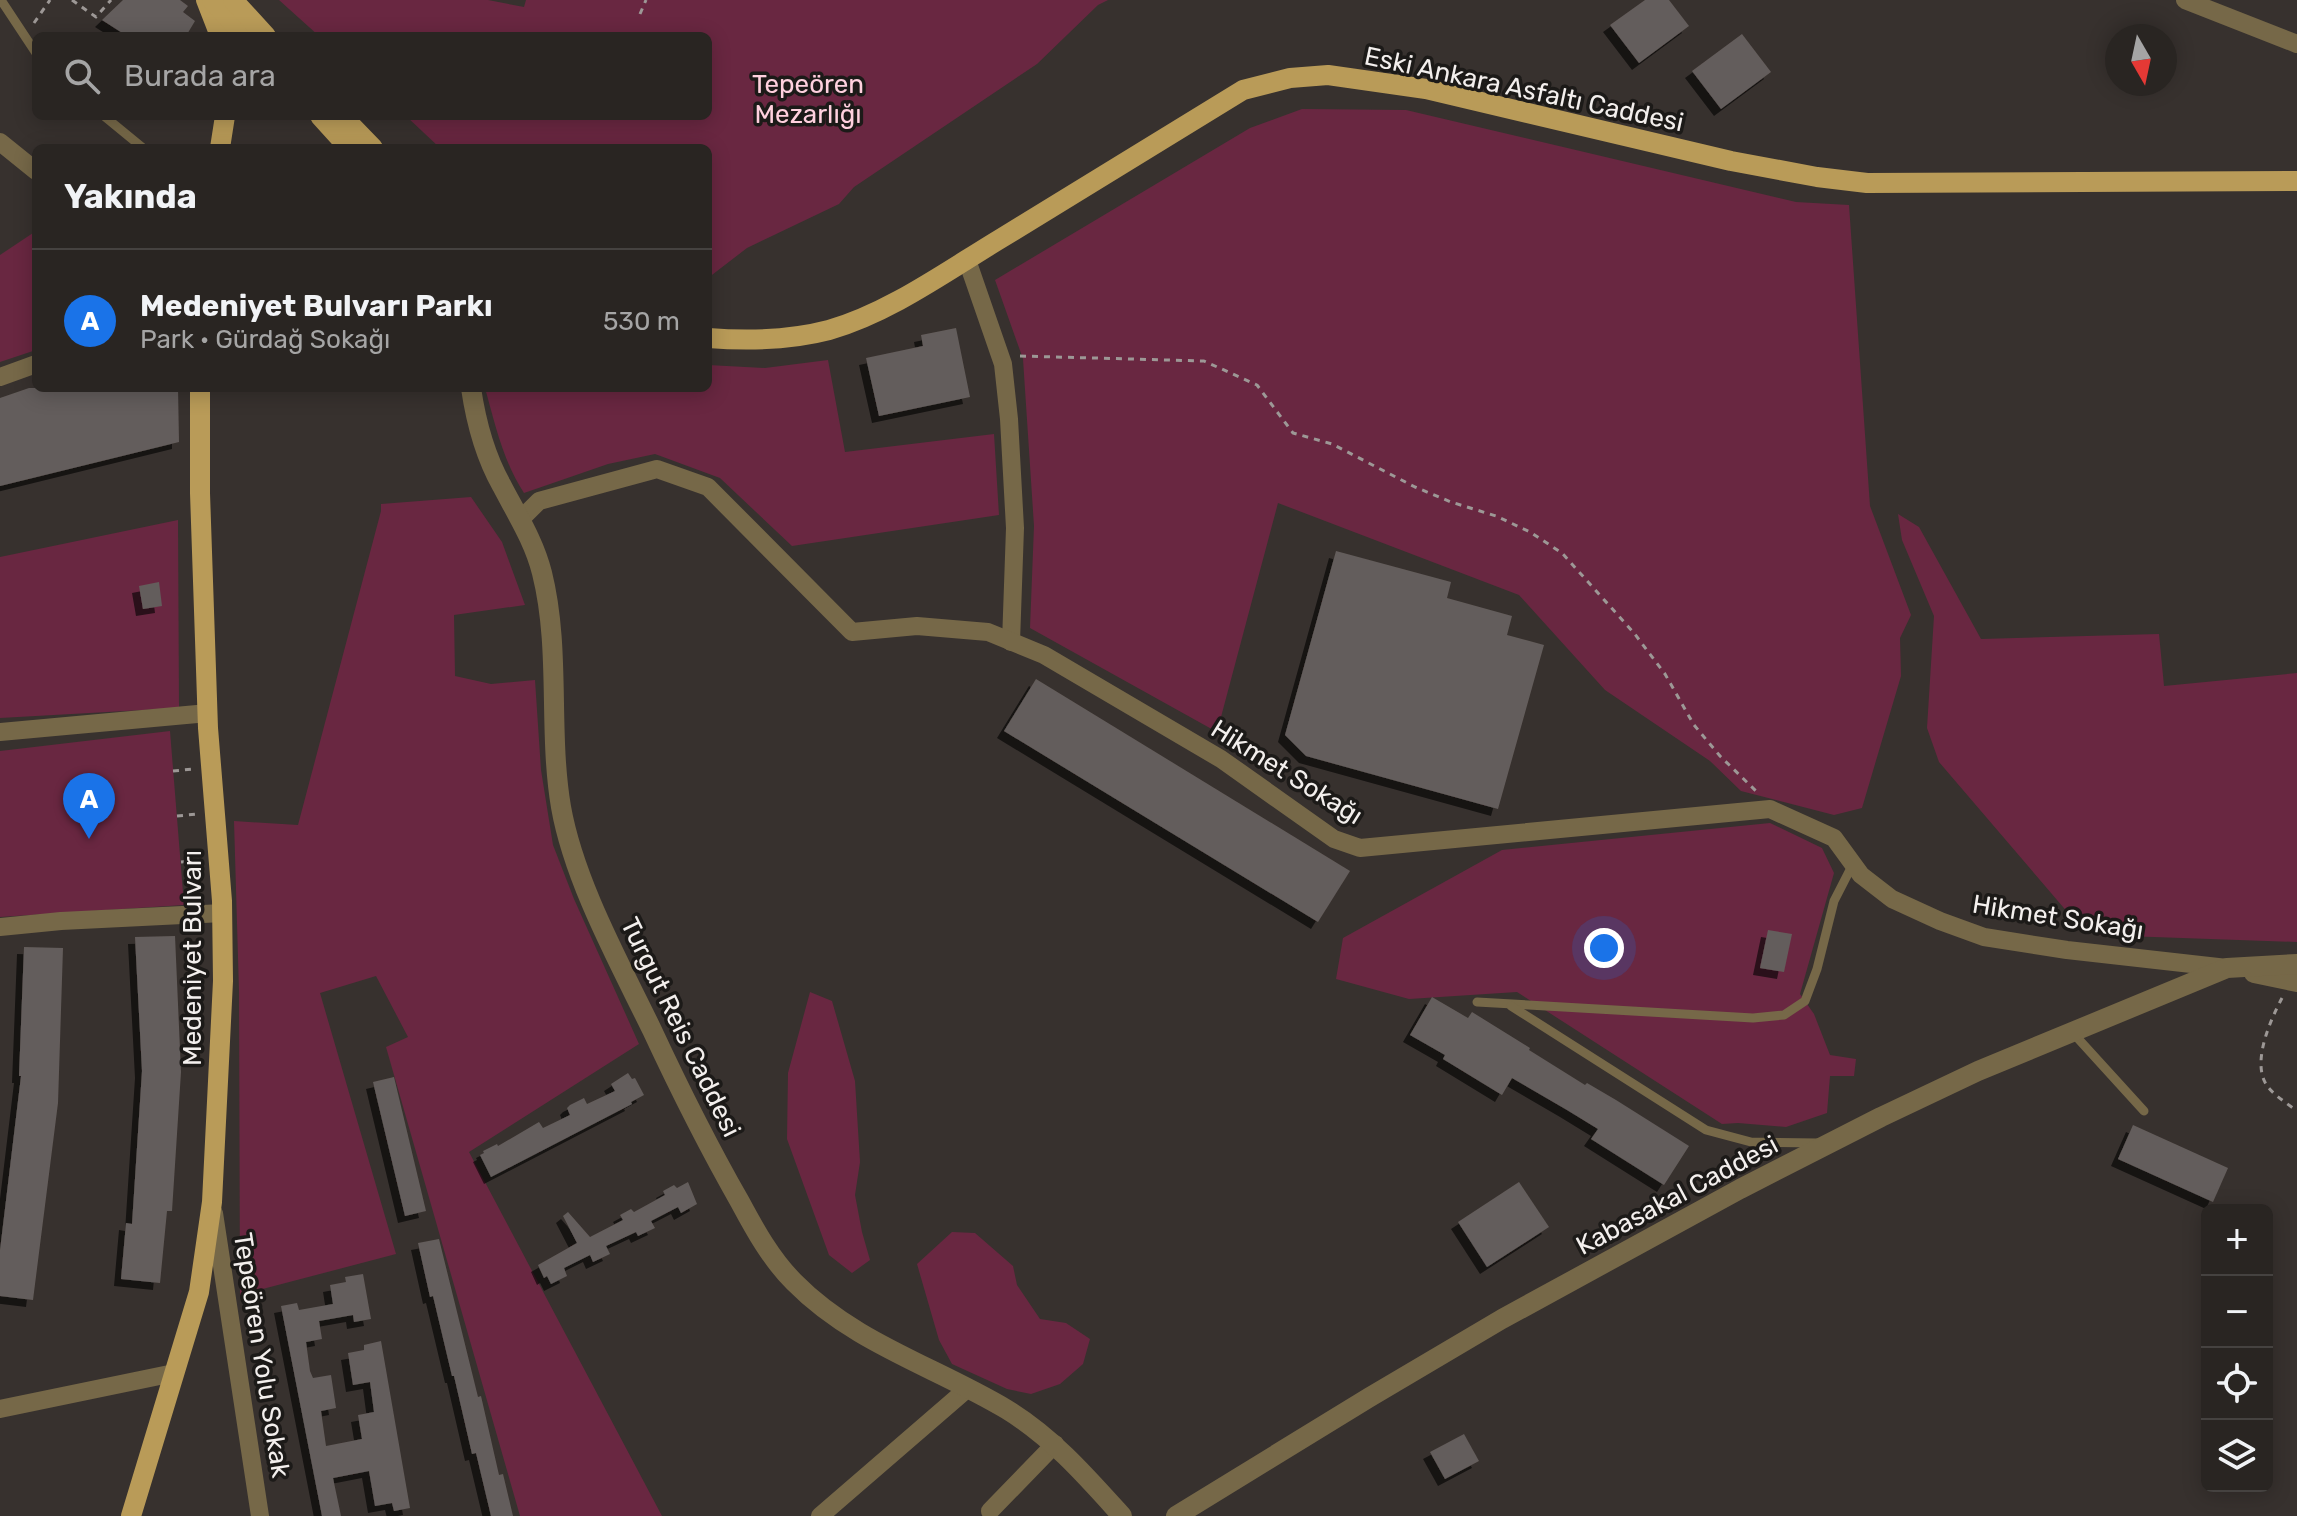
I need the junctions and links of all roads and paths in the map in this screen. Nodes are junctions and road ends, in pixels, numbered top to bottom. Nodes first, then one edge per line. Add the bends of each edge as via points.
1 (1, 0) edge
2 (50, 0) edge
3 (72, 0) edge
4 (111, 0) edge
5 (209, 0) edge
6 (233, 0) edge
7 (646, 0) edge
8 (2185, 0) edge
9 (640, 14) dead end
10 (219, 32) edge
11 (255, 32) edge
12 (257, 32) edge
13 (25, 36) junction
14 (2297, 44) edge
15 (32, 47) edge
16 (109, 120) edge
17 (224, 120) edge
18 (324, 120) edge
19 (346, 120) edge
20 (0, 142) edge
21 (138, 144) edge
22 (221, 144) edge
23 (345, 144) edge
24 (369, 144) edge
25 (32, 168) edge
26 (2297, 181) edge
27 (967, 260) junction
28 (712, 338) edge
29 (1000, 356) junction
30 (32, 365) edge
31 (0, 377) edge
32 (200, 392) edge
33 (472, 392) edge
34 (521, 519) junction
35 (1011, 642) junction
36 (208, 713) junction
37 (0, 732) edge
38 (1778, 813) junction
39 (1853, 864) junction
40 (223, 913) junction
41 (0, 927) edge
42 (2227, 968) junction
43 (2295, 976) edge
44 (1477, 1002) dead end
45 (1508, 1004) junction
46 (2073, 1033) junction
47 (2144, 1111) dead end
48 (2297, 1111) edge
49 (1830, 1143) junction
50 (212, 1202) junction
51 (174, 1373) junction
52 (967, 1389) junction
53 (0, 1409) edge
54 (1055, 1444) junction
55 (990, 1511) dead end
56 (131, 1516) edge
57 (260, 1516) edge
58 (820, 1516) edge
59 (1122, 1516) edge
60 (1176, 1516) edge

1 - 13 lane
2 - 13 path
3 - 4 path via 96,17
5 - 10 main road
5 - 11 main road
6 - 12 main road
7 - 9 path
8 - 14 street
13 - 15 lane
16 - 21 lane
17 - 22 main road
18 - 23 main road
19 - 24 main road
20 - 25 street
26 - 27 main road, Eski Ankara Asfaltı Caddesi via 1867,183 1731,161 1426,89 1328,75 1243,90
27 - 28 main road, Eski Ankara Asfaltı Caddesi via 881,310 829,330
27 - 29 street
29 - 35 street via 1015,528
29 - 38 path via 1204,361 1257,385 1293,433 1332,444 1415,487 1530,532 1562,553 1624,621 1665,674 1694,725
30 - 31 street
32 - 36 main road, Medeniyet Bulvarı
33 - 34 street, Turgut Reis Caddesi via 489,459
34 - 35 street, Hikmet Sokağı via 539,501 657,469 708,487 852,632 917,626 988,632
34 - 52 street, Turgut Reis Caddesi via 548,602 557,772 570,847 684,1098 754,1227 793,1281 853,1329
35 - 38 street, Hikmet Sokağı via 1044,655 1221,759 1334,839 1360,848 1770,809
36 - 37 street
36 - 40 main road, Medeniyet Bulvarı
38 - 39 street, Hikmet Sokağı via 1834,838
39 - 42 street, Hikmet Sokağı via 1892,899 1984,937
39 - 45 lane via 1834,901 1805,1001 1784,1015 1753,1018
40 - 41 street
40 - 50 main road, Medeniyet Bulvarı
42 - 43 street, Hikmet Sokağı
42 - 46 street, Kabasakal Caddesi
43 - 48 path via 2269,1023 2261,1062 2267,1086
44 - 45 lane
45 - 49 lane via 1706,1130 1751,1142
46 - 47 lane
46 - 49 street, Kabasakal Caddesi via 1978,1071
49 - 60 street, Kabasakal Caddesi via 1502,1319
50 - 51 main road, Medeniyet Bulvarı via 199,1292
50 - 57 street, Tepeören Yolu Sokak
51 - 53 street
51 - 56 main road, Medeniyet Bulvarı
52 - 54 street, Turgut Reis Caddesi
52 - 58 street
54 - 55 street
54 - 59 street, Turgut Reis Caddesi

